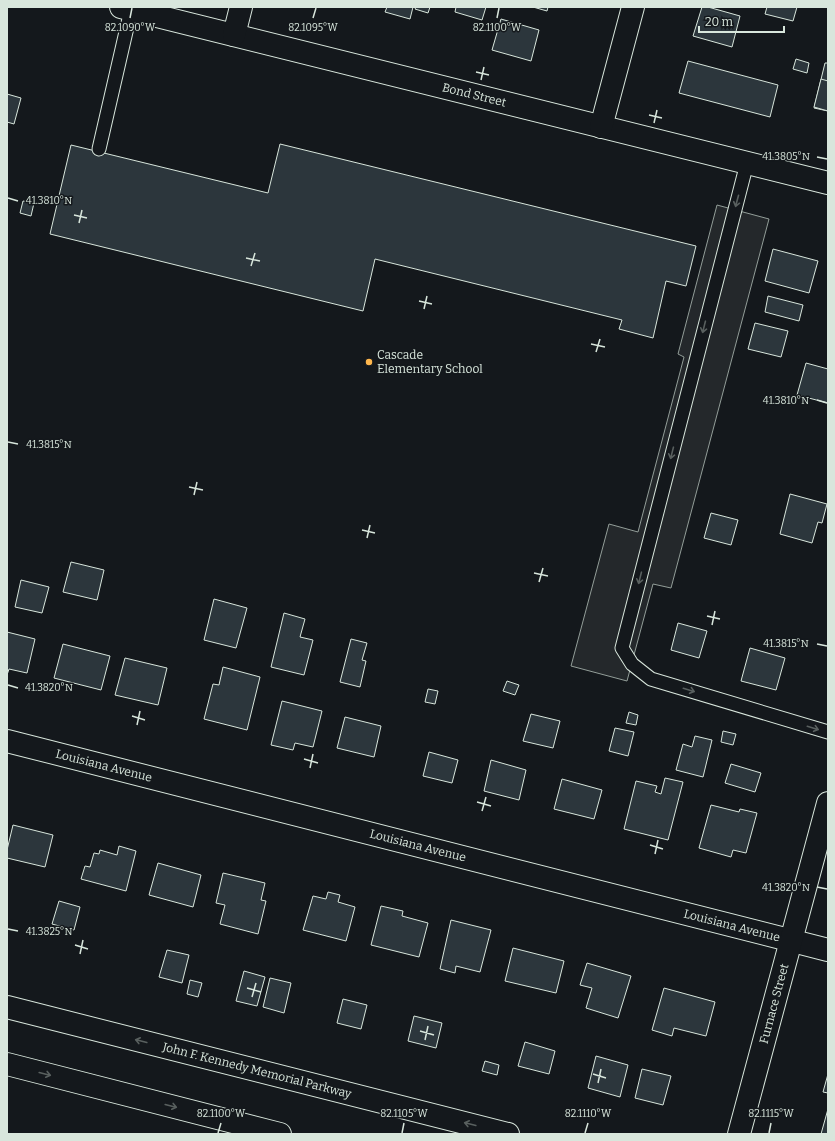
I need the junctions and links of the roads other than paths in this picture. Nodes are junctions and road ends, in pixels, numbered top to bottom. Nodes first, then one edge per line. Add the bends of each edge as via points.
1 (241, 7) edge
2 (633, 7) edge
3 (126, 8) edge
4 (234, 35) junction
5 (601, 127) junction
6 (99, 149) dead end
7 (747, 163) junction
8 (828, 183) edge
9 (828, 732) edge
10 (7, 741) edge
11 (828, 803) edge
12 (790, 941) junction
13 (828, 950) edge
14 (7, 1007) edge
15 (7, 1064) edge
16 (280, 1134) edge
17 (508, 1134) edge
18 (739, 1134) edge

1 - 4 main road
2 - 5 main road
3 - 4 main road, Bond Street
3 - 6 lane
4 - 5 main road, Bond Street
5 - 7 main road, Bond Street
7 - 8 main road, Bond Street
7 -> 9 lane via 622,648 632,664 651,679
10 - 12 main road, Louisiana Avenue
11 - 12 main road, Furnace Street
12 - 13 main road, Louisiana Avenue
12 - 18 main road, Furnace Street
17 -> 14 main road, John F. Kennedy Memorial Parkway
15 -> 16 main road

